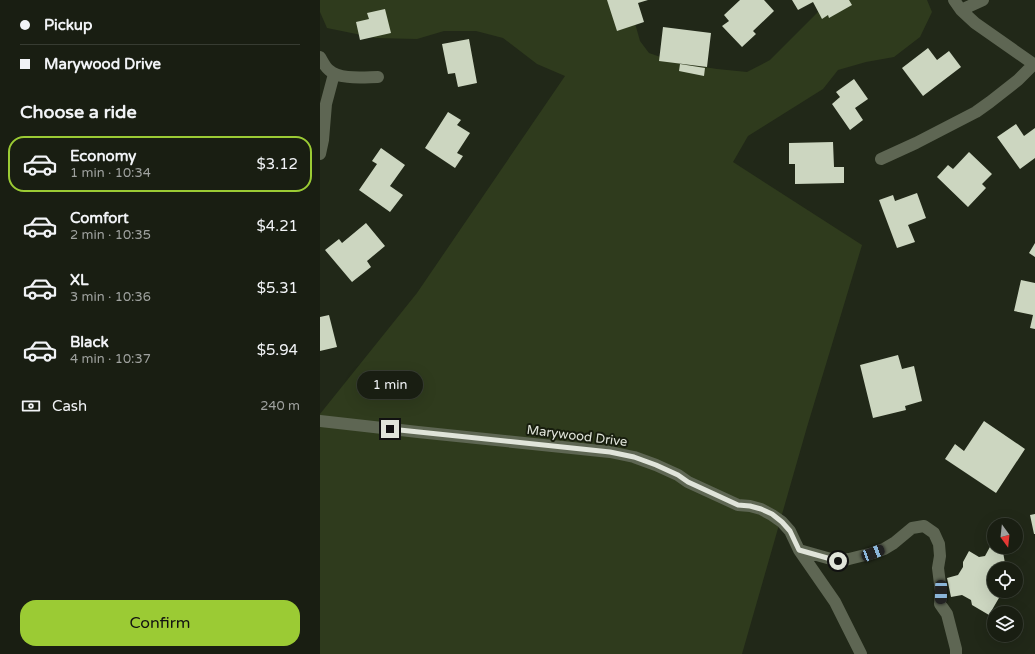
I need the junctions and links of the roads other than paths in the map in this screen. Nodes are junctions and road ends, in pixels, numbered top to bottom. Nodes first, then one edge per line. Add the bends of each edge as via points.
1 (954, 0) edge
2 (983, 0) edge
3 (961, 10) junction
4 (320, 57) edge
5 (1034, 64) edge
6 (334, 74) junction
7 (378, 77) dead end
8 (320, 154) edge
9 (881, 159) dead end
10 (320, 421) edge
11 (799, 550) junction
12 (861, 654) edge
13 (956, 654) edge

1 - 3 street
2 - 3 street
3 - 5 street via 975,23
4 - 6 street via 324,66
5 - 9 street via 1018,80 976,112
6 - 7 street
6 - 8 street via 326,104
10 - 11 street, Marywood Drive via 610,452 634,457 678,475 738,505 750,506 772,514 790,531
11 - 12 street, Marywood Drive via 834,602
11 - 13 street via 838,561 849,559 884,549 912,528 924,526 934,533 939,544 940,604 947,614

